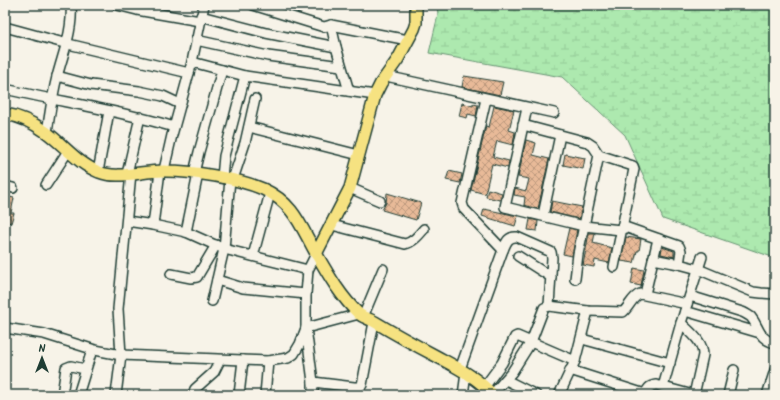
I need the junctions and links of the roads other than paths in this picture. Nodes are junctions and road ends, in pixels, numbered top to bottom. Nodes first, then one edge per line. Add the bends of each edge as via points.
1 (71, 5) edge
2 (117, 5) edge
3 (204, 5) edge
4 (253, 5) edge
5 (416, 5) edge
6 (283, 9) edge
7 (201, 19) junction
8 (331, 25) junction
9 (5, 28) edge
10 (196, 40) junction
11 (408, 40) junction
12 (67, 44) junction
13 (336, 47) junction
14 (192, 62) junction
15 (341, 66) junction
16 (222, 70) junction
17 (188, 73) junction
18 (57, 76) junction
19 (246, 76) junction
20 (386, 76) junction
21 (5, 89) edge
22 (349, 91) junction
23 (375, 94) junction
24 (486, 99) junction
25 (52, 100) junction
26 (255, 100) dead end
27 (180, 104) junction
28 (527, 108) junction
29 (109, 111) junction
30 (5, 114) edge
31 (554, 114) dead end
32 (140, 116) junction
33 (523, 125) junction
34 (174, 127) junction
35 (249, 127) junction
36 (47, 132) junction
37 (560, 135) junction
38 (68, 150) junction
39 (359, 155) junction
40 (599, 155) junction
41 (162, 171) junction
42 (98, 172) junction
43 (196, 173) junction
44 (129, 174) junction
45 (228, 179) junction
46 (46, 185) dead end
47 (350, 188) junction
48 (270, 193) junction
49 (380, 201) dead end
50 (543, 216) junction
51 (127, 221) junction
52 (153, 225) junction
53 (332, 225) junction
54 (584, 226) junction
55 (621, 228) junction
56 (424, 229) dead end
57 (186, 232) junction
58 (658, 239) junction
59 (220, 247) junction
60 (503, 250) junction
61 (316, 254) junction
62 (253, 256) junction
63 (518, 256) dead end
64 (702, 257) dead end
65 (653, 259) junction
66 (679, 264) junction
67 (614, 267) dead end
68 (383, 268) dead end
69 (698, 269) junction
70 (308, 270) junction
71 (171, 274) dead end
72 (551, 277) junction
73 (575, 279) dead end
74 (217, 280) junction
75 (306, 294) junction
76 (645, 294) junction
77 (775, 294) edge
78 (212, 301) dead end
79 (688, 303) junction
80 (549, 306) junction
81 (588, 312) junction
82 (361, 316) junction
83 (374, 322) junction
84 (681, 323) junction
85 (5, 328) edge
86 (306, 328) junction
87 (760, 333) junction
88 (582, 339) junction
89 (531, 342) junction
90 (775, 343) edge
91 (92, 350) junction
92 (121, 355) junction
93 (220, 360) junction
94 (243, 360) junction
95 (268, 361) junction
96 (575, 361) junction
97 (670, 362) junction
98 (85, 369) junction
99 (570, 370) junction
100 (734, 370) dead end
101 (775, 370) edge
102 (463, 371) junction
103 (506, 380) junction
104 (313, 382) junction
105 (485, 386) junction
106 (663, 387) junction
107 (645, 394) edge
108 (62, 395) edge
109 (78, 395) edge
110 (116, 395) edge
111 (193, 395) edge
112 (239, 395) edge
113 (265, 395) edge
114 (313, 395) edge
115 (463, 395) edge
116 (493, 395) edge
117 (536, 395) edge
118 (559, 395) edge
119 (694, 395) edge
120 (728, 395) edge
121 (767, 395) edge

1 - 12 street via 72,18
2 - 7 street
3 - 7 street
4 - 6 street
5 - 11 main road via 416,23
6 - 8 street via 324,27
7 - 10 street
7 - 13 street
8 - 11 street
8 - 13 street
9 - 12 street
10 - 14 street
10 - 15 street via 268,56
11 - 20 main road
12 - 17 street
12 - 18 street
13 - 15 street
14 - 16 street
14 - 17 street
15 - 22 street
16 - 19 street
16 - 43 street via 199,152
17 - 27 street
18 - 25 street
18 - 27 street via 91,85 157,94
19 - 22 street
19 - 45 street via 224,156
20 - 23 main road
20 - 24 street
21 - 25 street
22 - 23 street
23 - 39 main road
24 - 28 street
24 - 60 street via 462,203 464,209
25 - 29 street
25 - 36 street
26 - 35 street
27 - 34 street
28 - 31 street
28 - 33 street
29 - 32 street
29 - 42 street
30 - 36 main road
32 - 34 street
32 - 44 street
33 - 37 street
33 - 50 street via 505,207
34 - 41 street
35 - 39 street
35 - 45 street
36 - 38 main road
37 - 40 street via 587,142
37 - 50 street
38 - 42 main road
38 - 46 street
39 - 47 main road
40 - 54 street
40 - 55 street via 629,163 634,167
41 - 43 main road
41 - 44 main road
41 - 52 street
42 - 44 main road
43 - 45 main road
43 - 57 street
44 - 51 street
45 - 48 main road
45 - 59 street
47 - 49 street
47 - 53 main road
48 - 61 main road via 292,210
48 - 62 street
50 - 54 street
51 - 52 street
51 - 92 street via 118,309
52 - 57 street
53 - 56 street via 405,244 414,240
53 - 61 main road
54 - 55 street
54 - 73 street
55 - 58 street
55 - 67 street
57 - 59 street
58 - 65 street
58 - 66 street via 678,246 681,251
59 - 62 street
59 - 71 street via 197,277
59 - 74 street
60 - 72 street via 513,236 549,250 552,255
60 - 102 street
61 - 70 street
61 - 82 main road via 335,285
62 - 70 street
63 - 72 street
64 - 69 street
65 - 66 street
65 - 76 street
66 - 69 street
68 - 82 street
69 - 77 street via 753,292
69 - 79 street
70 - 75 street
72 - 80 street
74 - 75 street via 243,288
74 - 78 street
75 - 86 street
76 - 79 street
76 - 81 street via 636,295 623,312
79 - 84 street
79 - 87 street
79 - 87 street via 742,312 751,318
80 - 81 street
80 - 89 street via 542,311
81 - 88 street
82 - 83 main road
82 - 86 street
83 - 102 main road
83 - 104 street via 362,385 354,387
84 - 97 street
84 - 119 street via 696,338 703,350
85 - 91 street via 44,334
86 - 95 street via 294,354 288,358
86 - 104 street
87 - 90 street
88 - 96 street
88 - 97 street
89 - 96 street
89 - 103 street
89 - 105 street via 520,336 515,337
91 - 92 street
91 - 98 street
92 - 93 street
92 - 110 street
93 - 94 street
93 - 111 street via 214,372 195,389
94 - 95 street
94 - 112 street
95 - 113 street
96 - 99 street
97 - 106 street
98 - 108 street via 71,366 66,368
98 - 109 street
99 - 107 street
99 - 118 street
100 - 120 street
101 - 121 street
102 - 105 main road
102 - 115 street
103 - 116 street
103 - 117 street
104 - 114 street
105 - 116 main road
106 - 107 street via 650,386
106 - 119 street

